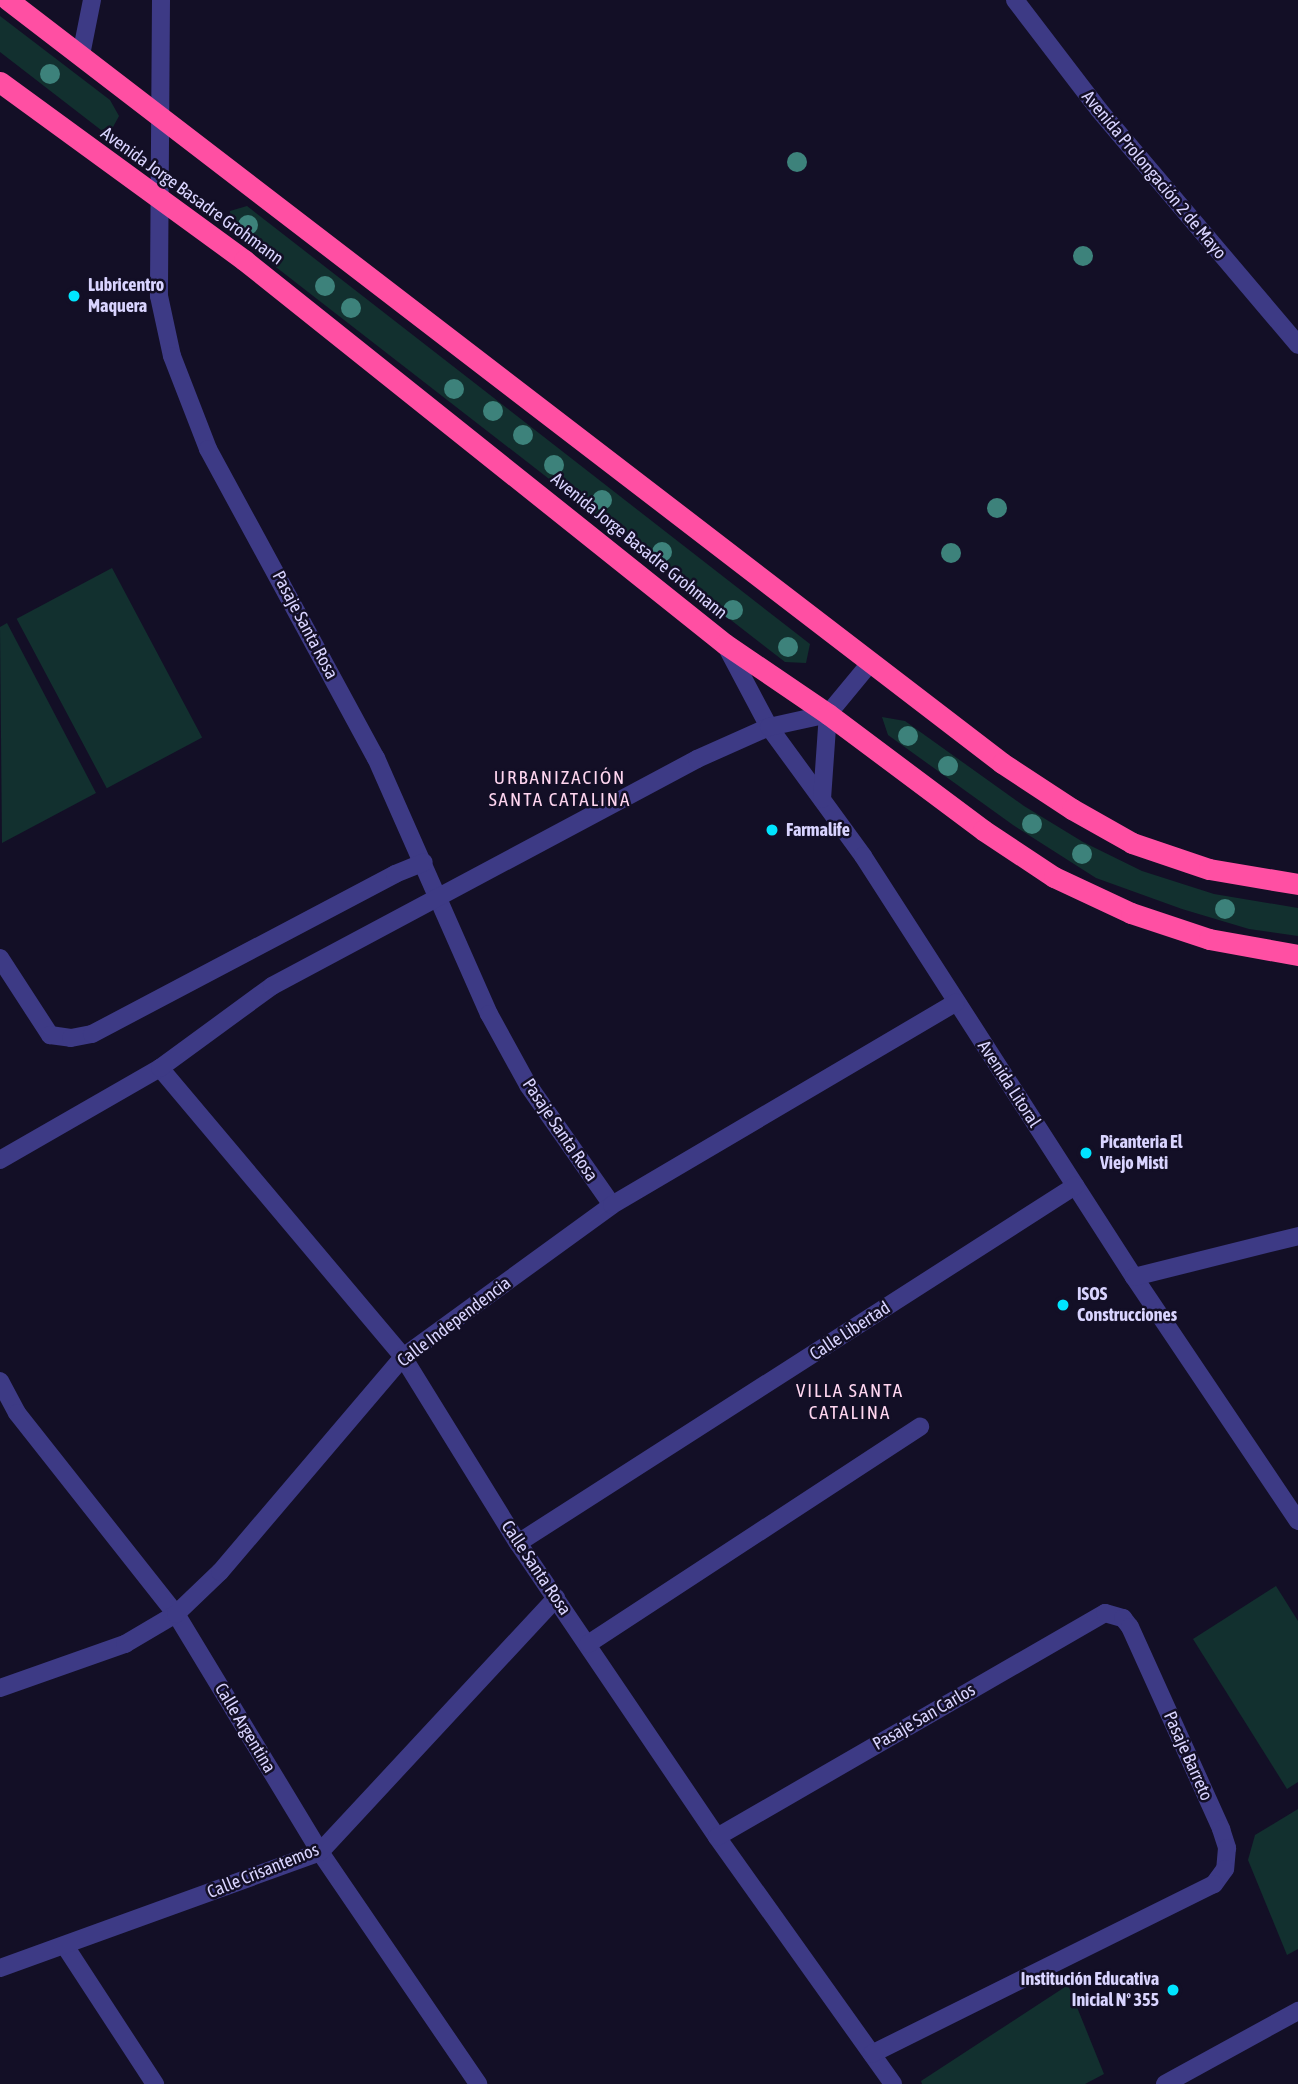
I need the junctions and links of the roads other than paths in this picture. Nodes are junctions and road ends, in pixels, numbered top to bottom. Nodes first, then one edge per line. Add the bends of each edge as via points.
1 (8, 0) edge
2 (92, 0) edge
3 (161, 0) edge
4 (1016, 0) edge
5 (81, 55) junction
6 (0, 82) edge
7 (160, 115) junction
8 (159, 201) junction
9 (1298, 345) edge
10 (725, 644) junction
11 (871, 662) junction
12 (828, 714) junction
13 (769, 727) junction
14 (822, 799) junction
15 (424, 862) junction
16 (1298, 884) edge
17 (439, 897) junction
18 (1298, 955) edge
19 (0, 958) edge
20 (956, 1002) junction
21 (160, 1068) junction
22 (0, 1160) edge
23 (1075, 1186) junction
24 (612, 1205) junction
25 (1298, 1236) edge
26 (1134, 1277) junction
27 (403, 1357) junction
28 (0, 1381) edge
29 (920, 1427) dead end
30 (1298, 1521) edge
31 (518, 1543) junction
32 (555, 1598) junction
33 (176, 1614) junction
34 (1130, 1628) joint
35 (588, 1644) junction
36 (0, 1688) edge
37 (718, 1836) junction
38 (320, 1852) junction
39 (65, 1946) junction
40 (0, 1968) edge
41 (1298, 2011) edge
42 (872, 2054) junction
43 (155, 2084) edge
44 (478, 2084) edge
45 (893, 2084) edge
46 (1165, 2084) edge

1 - 5 highway
2 - 5 street
3 - 7 street, Pasaje Santa Rosa
4 - 9 street, Avenida Prolongación 2 de Mayo via 1099,110
5 - 7 highway
6 - 8 highway, Avenida Jorge Basadre Grohmann
7 - 8 street, Pasaje Santa Rosa
7 - 11 highway
8 - 10 highway, Avenida Jorge Basadre Grohmann via 244,260
8 - 15 street, Pasaje Santa Rosa via 159,296 172,356 208,449 376,758
10 - 12 highway, Avenida Jorge Basadre Grohmann
10 - 13 street, Avenida Litoral
11 - 12 street
11 - 16 highway via 1002,763 1132,842 1209,869
12 - 13 street
12 - 14 street
12 - 18 highway, Avenida Jorge Basadre Grohmann via 1054,877 1131,913 1209,939
13 - 14 street, Avenida Litoral
13 - 17 street via 697,759
14 - 20 street, Avenida Litoral
15 - 17 street, Pasaje Santa Rosa
15 - 19 street via 92,1034 50,1035
17 - 21 street via 272,986
17 - 24 street, Pasaje Santa Rosa via 489,1014 522,1073
20 - 23 street, Avenida Litoral
20 - 24 street, Calle Independencia
21 - 22 street
21 - 27 street, Calle Santa Rosa
23 - 26 street, Avenida Litoral
23 - 31 street, Calle Libertad
24 - 27 street, Calle Independencia
25 - 26 street
26 - 30 street, Avenida Litoral
27 - 31 street, Calle Santa Rosa
27 - 33 street, Calle Independencia via 220,1572
28 - 33 street, Calle Argentina via 17,1413
29 - 35 street
31 - 32 street, Calle Santa Rosa
32 - 35 street, Calle Santa Rosa
32 - 38 street, Calle Crisantemos
33 - 36 street, Calle Independencia via 125,1644
33 - 38 street, Calle Argentina
34 - 37 street, Pasaje San Carlos via 1123,1618 1105,1613
34 - 42 street, Pasaje Barreto via 1227,1848 1226,1868 1214,1884
35 - 37 street, Calle Santa Rosa
37 - 42 street, Calle Santa Rosa
38 - 39 street, Calle Crisantemos
38 - 44 street, Calle Argentina
39 - 40 street, Calle Crisantemos
39 - 43 street
41 - 46 street
42 - 45 street, Calle Santa Rosa

